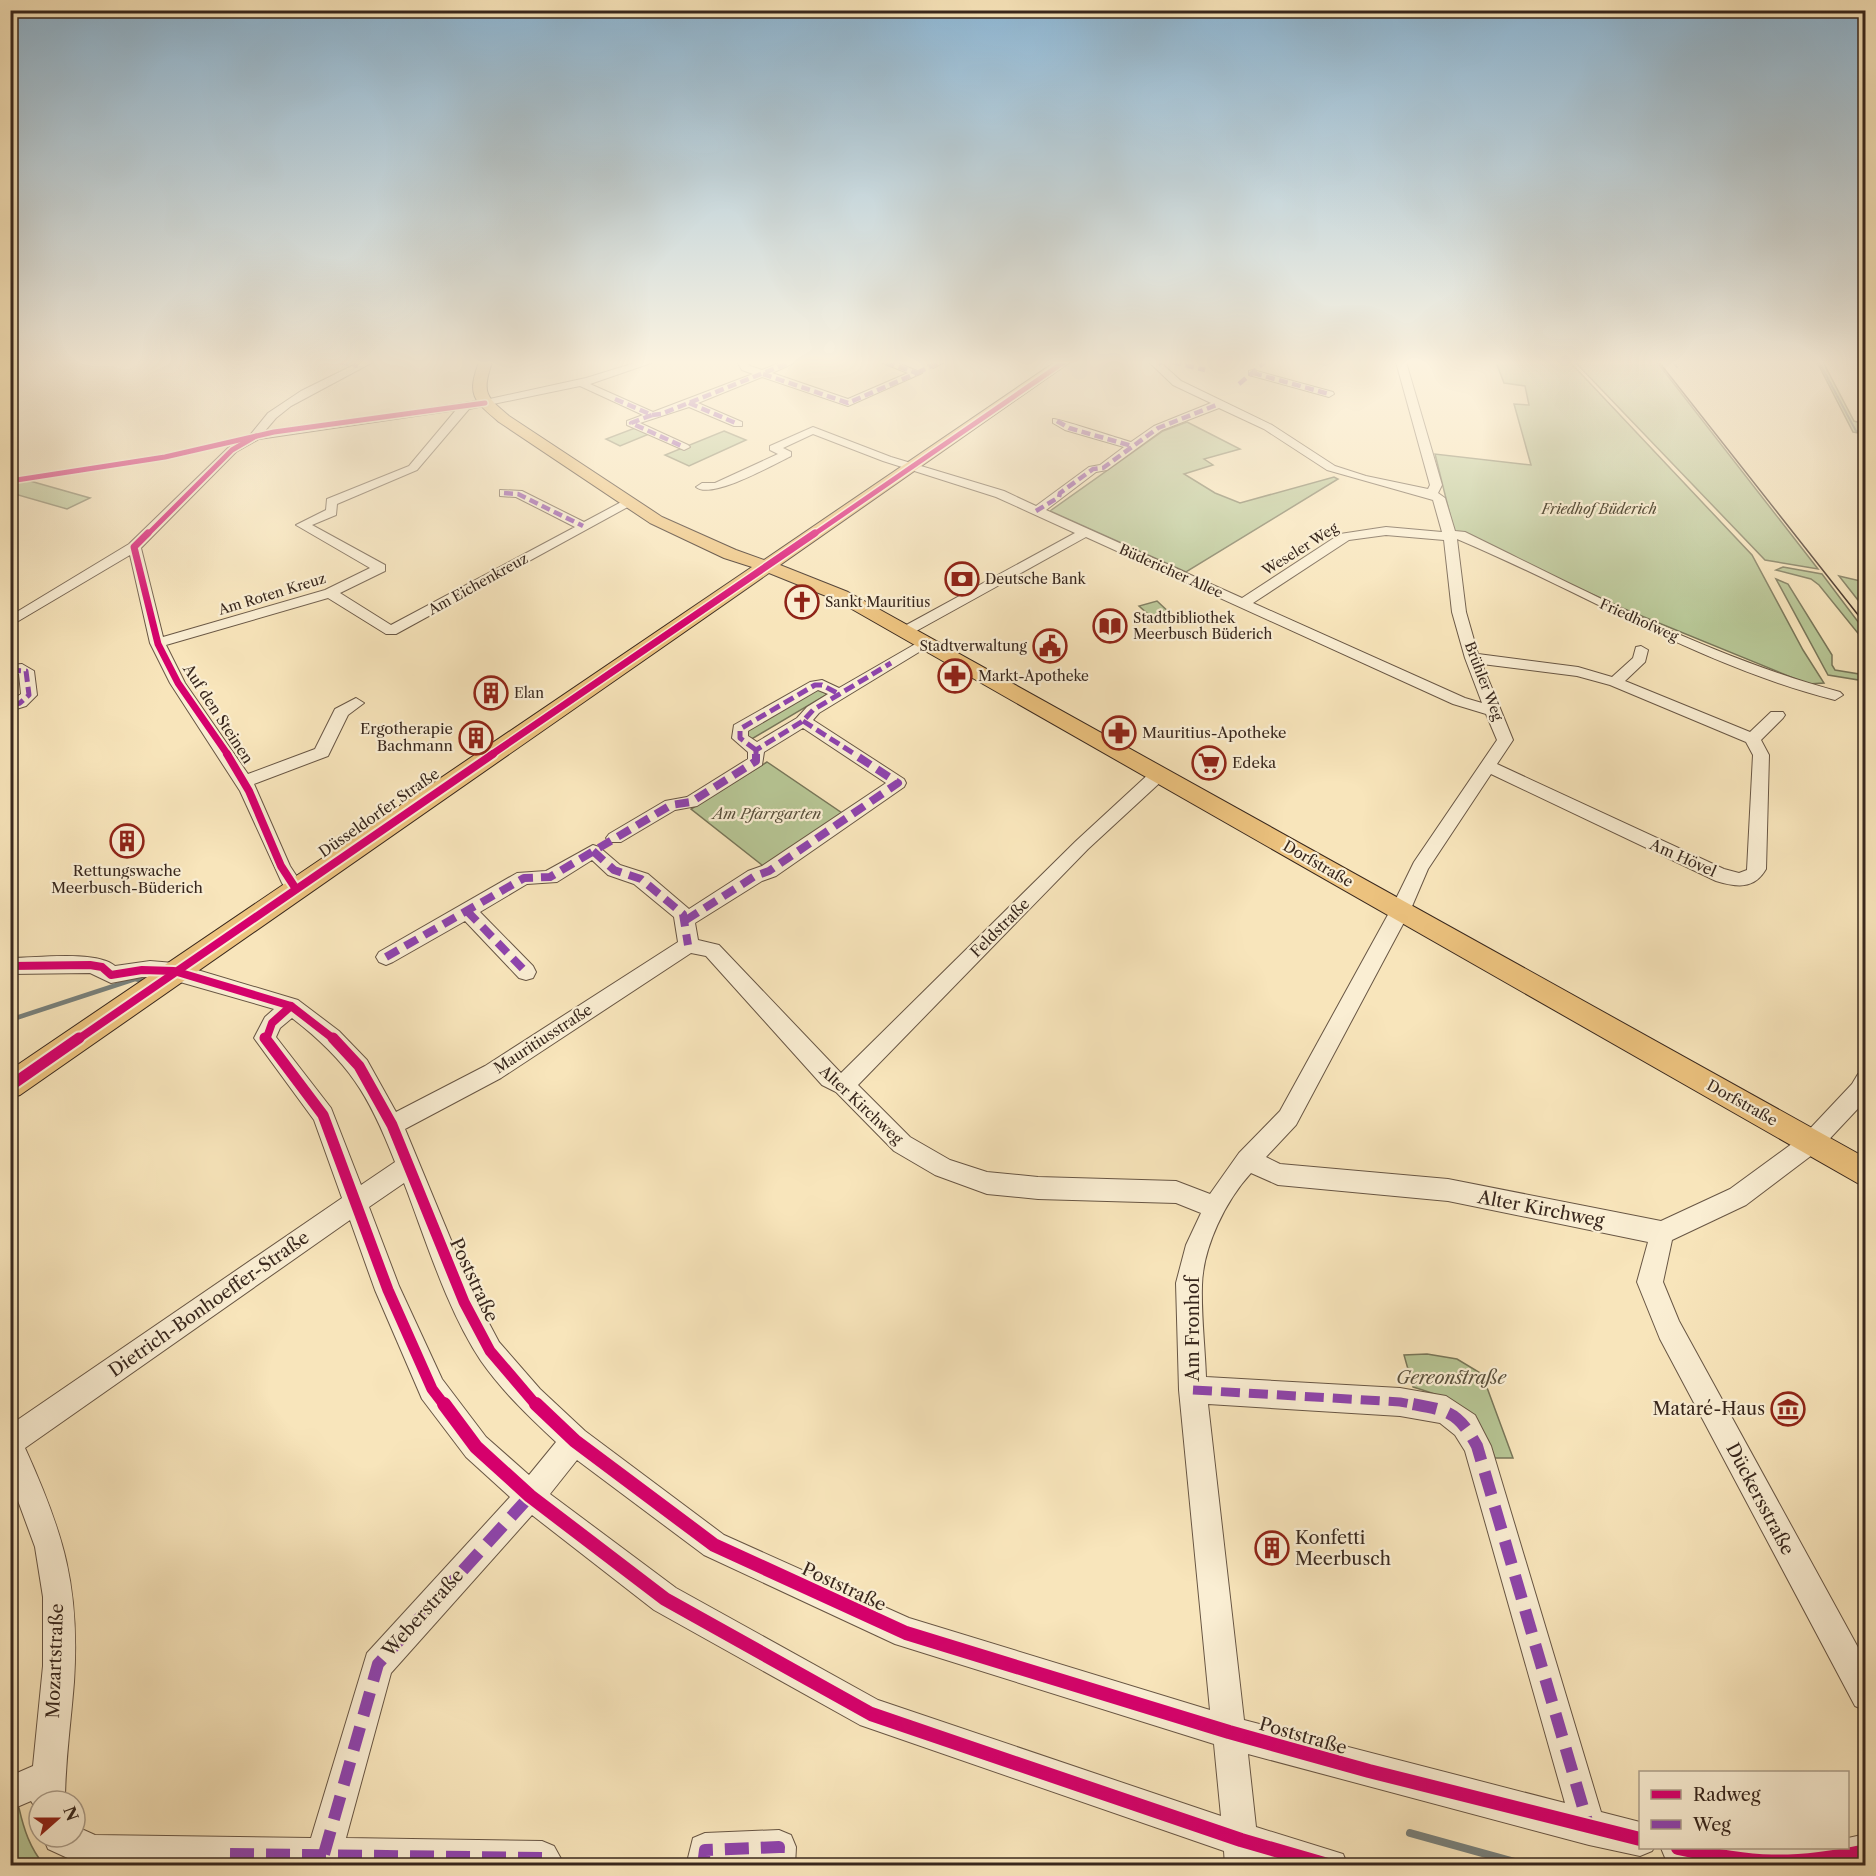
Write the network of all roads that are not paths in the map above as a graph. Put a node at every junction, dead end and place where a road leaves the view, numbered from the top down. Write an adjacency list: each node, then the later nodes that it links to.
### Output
1 (233, 450): 19 (street)
2 (428, 450): 21 (street, Am Roten Kreuz)
3 (552, 450): 14 (main road, Dorfstraße)
4 (777, 450): 11 (street, Büdericher Allee)
5 (866, 450): 10 (street, Büdericher Allee)
6 (935, 450): 10 (main road, Düsseldorfer Straße)
7 (1127, 450): 15 (street)
8 (1306, 450): 13 (street)
9 (1427, 450): 13 (street, Brühler Weg)
10 (911, 466): 15 (street, Büdericher Allee); 20 (main road, Düsseldorfer Straße)
11 (702, 487)
12 (504, 493): 16 (street)
13 (1431, 494): 18 (street, Brühler Weg)
14 (629, 503): 16 (street, Am Eichenkreuz); 20 (main road, Dorfstraße)
15 (1036, 511): 17 (street, Büdericher Allee)
16 (583, 526): 21 (street, Am Eichenkreuz)
17 (1084, 533): 22 (street, Büdericher Allee); 24 (street)
18 (1449, 536): 22 (street, Weseler Weg); 27 (street, Brühler Weg); 31 (street, Friedhofweg)
19 (134, 547): 23 (street); 25 (street, Auf den Steinen)
20 (765, 567): 24 (main road, Dorfstraße); 43 (main road, Düsseldorfer Straße)
21 (330, 593): 25 (street, Am Roten Kreuz)
22 (1243, 603): 34 (street, Büdericher Allee)
23 (10, 622)
24 (914, 637): 30 (street); 40 (main road, Dorfstraße)
25 (158, 643): 41 (street, Auf den Steinen)
26 (1641, 650): 29 (street)
27 (1472, 658): 29 (street); 34 (street, Brühler Weg)
28 (10, 670): 33 (street)
29 (1615, 682): 37 (street)
30 (839, 694): 36 (street); 38 (street)
31 (1835, 695)
32 (356, 703): 41 (street, Auf den Steinen)
33 (10, 706)
34 (1495, 711): 39 (street, Brühler Weg)
35 (1777, 715): 37 (street)
36 (803, 721): 38 (street); 46 (street)
37 (1752, 739): 39 (street, Am Hövel)
38 (756, 750): 42 (street)
39 (1487, 766): 44 (street, Brühler Weg)
40 (1159, 774): 44 (main road, Dorfstraße); 54 (street, Feldstraße)
41 (244, 782): 43 (street, Auf den Steinen)
42 (615, 838)
43 (296, 889): 50 (main road, Düsseldorfer Straße)
44 (1400, 910): 57 (main road, Dorfstraße); 58 (street, Am Fronhof)
45 (467, 911): 46 (street); 48 (street); 51 (street)
46 (686, 920): 47 (street)
47 (688, 945): 54 (street, Alter Kirchweg); 56 (street, Mauritiusstraße)
48 (386, 957)
49 (10, 966): 50 (street, Poststraße)
50 (174, 971): 52 (street, Poststraße); 55 (main road, Düsseldorfer Straße)
51 (526, 972)
52 (291, 1006): 56 (street, Poststraße); 61 (street)
53 (1866, 1081): 57 (street)
54 (844, 1085): 62 (street, Alter Kirchweg)
55 (10, 1086)
56 (392, 1125): 59 (street, Poststraße)
57 (1812, 1142): 60 (main road, Dorfstraße); 63 (street)
58 (1247, 1160): 62 (street, Am Fronhof); 63 (street, Alter Kirchweg)
59 (407, 1167): 61 (street, Dietrich-Bonhoeffer-Straße); 65 (street, Poststraße)
60 (1866, 1174)
61 (354, 1202): 66 (street, Dietrich-Bonhoeffer-Straße); 67 (street)
62 (1215, 1207): 64 (street, Am Fronhof)
63 (1662, 1233): 68 (street, Dückersstraße)
64 (1193, 1390): 69 (street, Am Fronhof); 73 (street)
65 (575, 1441): 67 (street, Weberstraße); 69 (street, Poststraße)
66 (10, 1443): 70 (street, Mozartstraße)
67 (530, 1496): 78 (street); 79 (street, Weberstraße)
68 (1866, 1695)
69 (1229, 1732): 73 (street, Poststraße); 78 (street, Am Fronhof)
70 (47, 1789)
71 (27, 1791): 72 (street, Mozartstraße)
72 (10, 1793)
73 (1589, 1828): 74 (street, Poststraße)
74 (1639, 1839)
75 (87, 1849): 79 (street)
76 (1683, 1849): 77 (street)
77 (1866, 1851)
78 (1242, 1853): 83 (street)
79 (324, 1854): 80 (street)
80 (548, 1866)
81 (703, 1866): 82 (street)
82 (778, 1866)
83 (1331, 1866)

